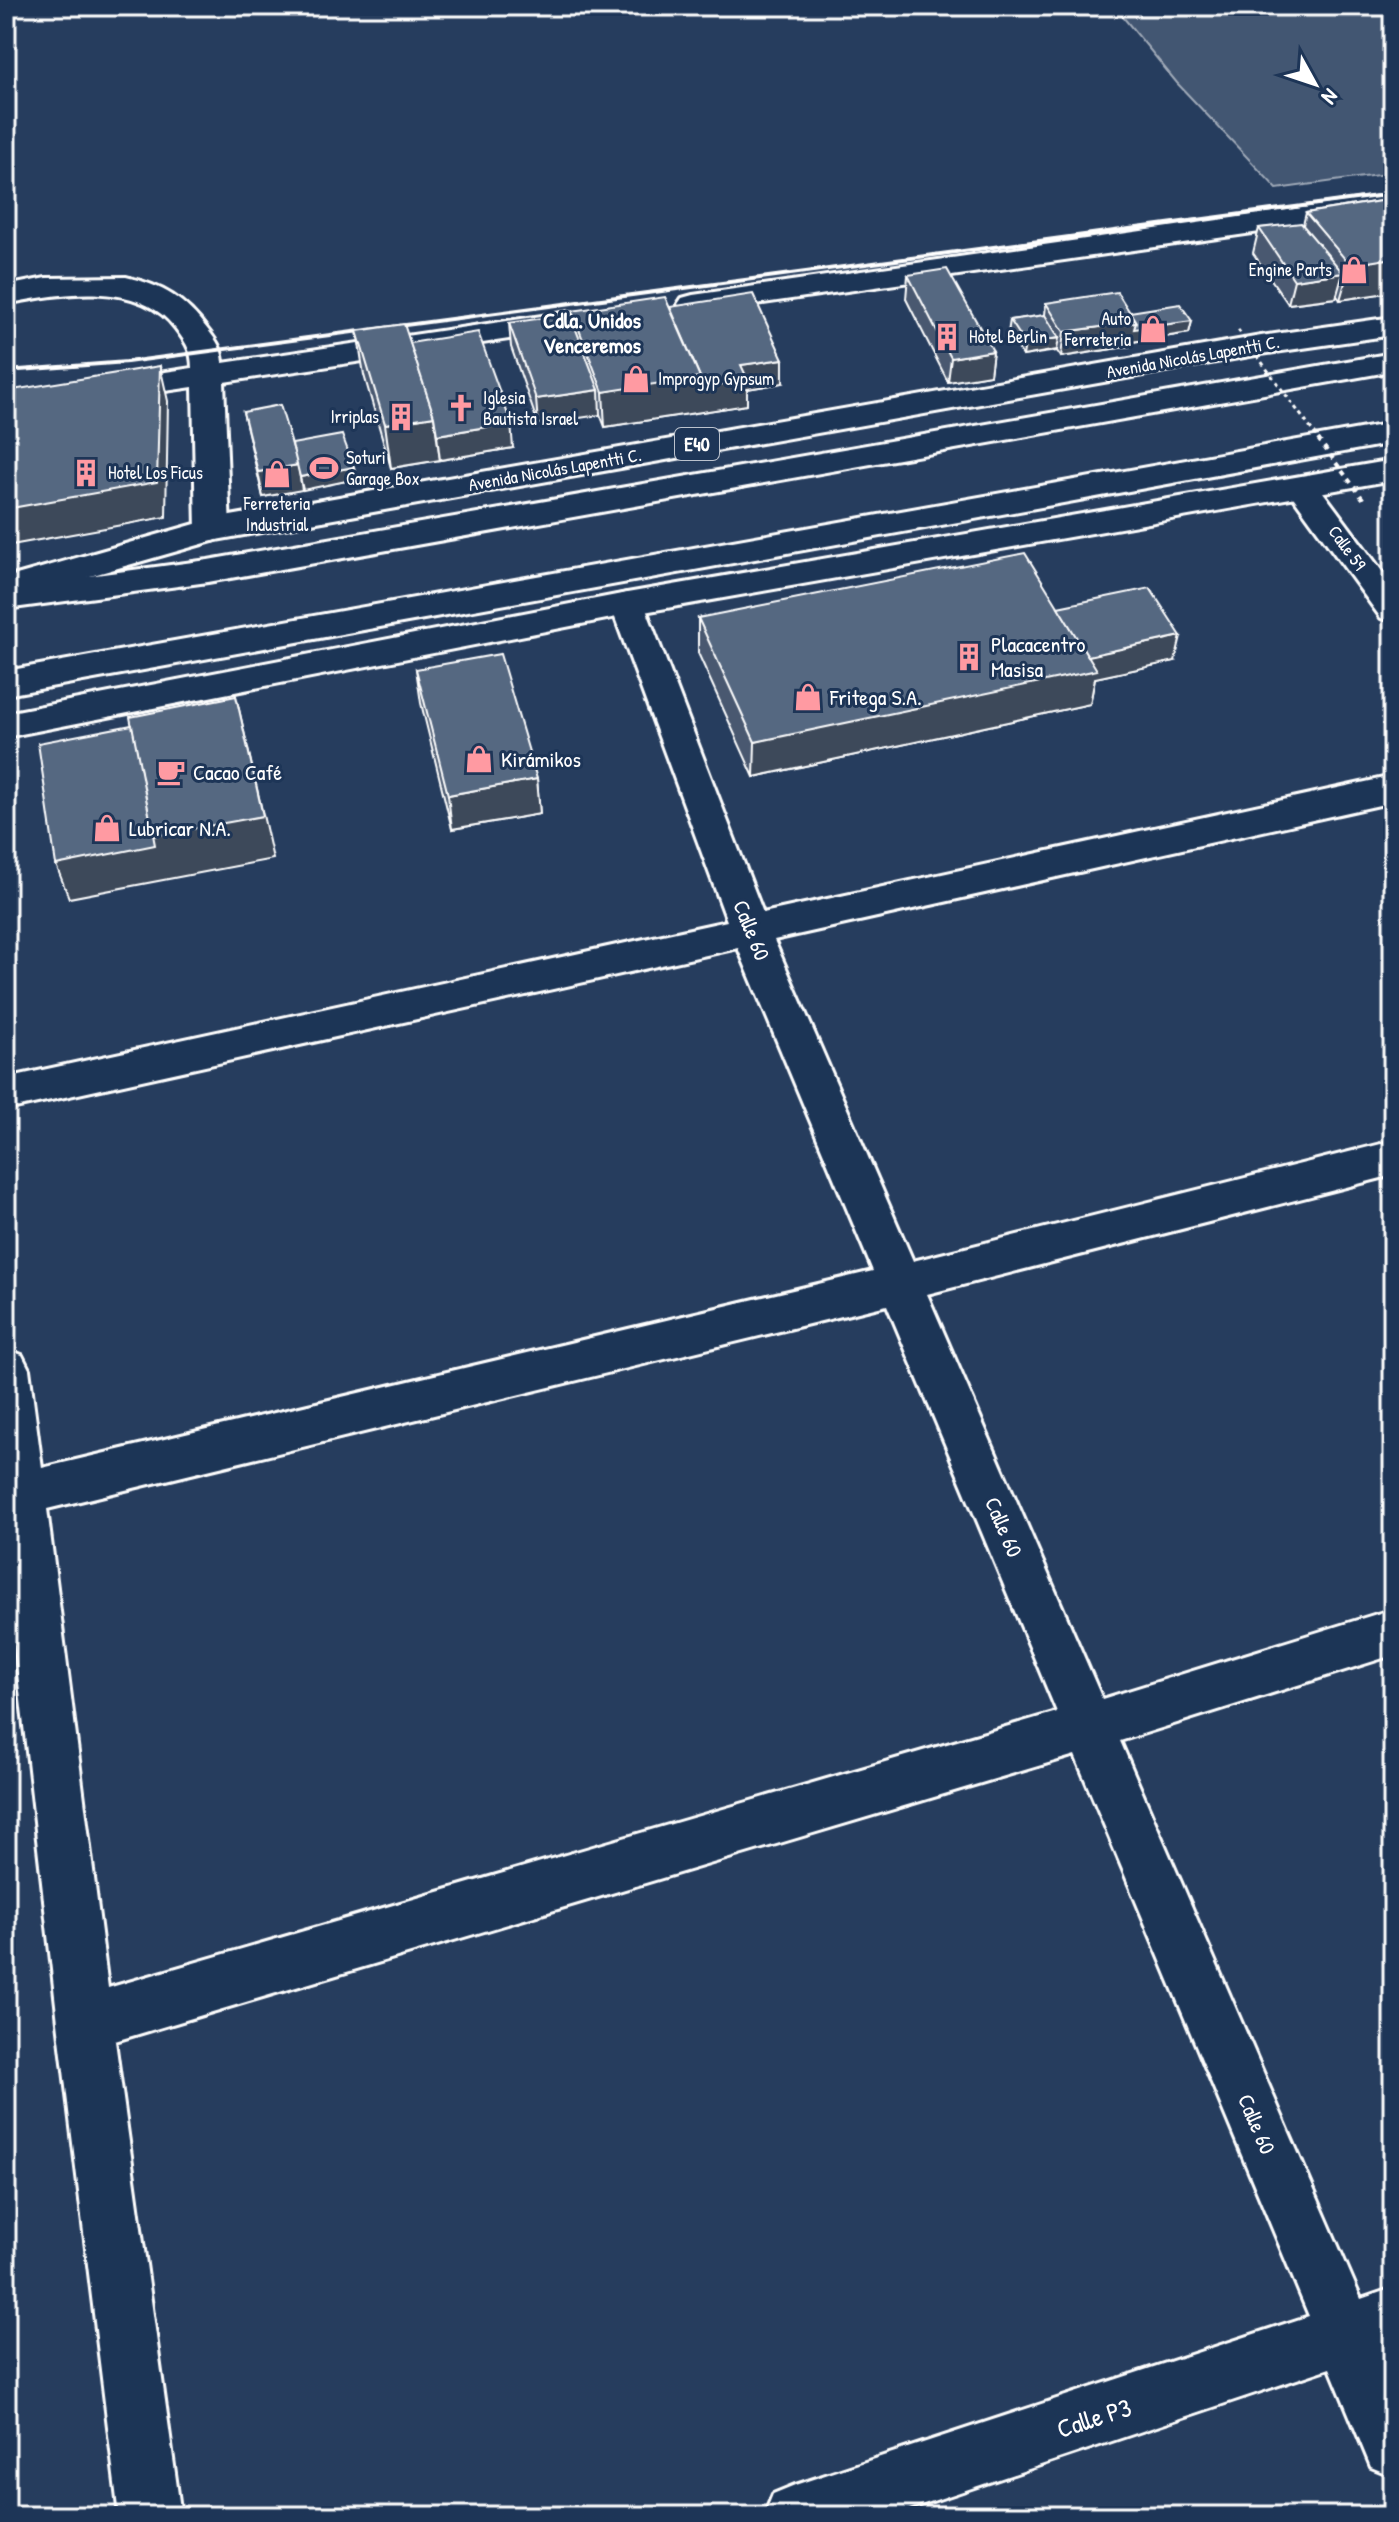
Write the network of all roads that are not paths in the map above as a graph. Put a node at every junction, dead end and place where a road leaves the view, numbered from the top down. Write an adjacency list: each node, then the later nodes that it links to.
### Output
1 (1393, 204): 5 (main road)
2 (6, 270): 3 (main road)
3 (46, 287): 4 (main road); 9 (main road)
4 (6, 295)
5 (667, 307)
6 (604, 316): 9 (main road)
7 (1393, 326): 14 (main road, Avenida Nicolás Lapentti C. / E40)
8 (1393, 362): 16 (main road, Avenida Nicolás Lapentti C. / E40)
9 (209, 373): 10 (main road); 14 (main road)
10 (6, 405)
11 (1393, 433): 19 (main road)
12 (1393, 470): 13 (main road)
13 (1302, 487): 17 (main road); 18 (main road, Calle 59)
14 (213, 530): 15 (main road, Avenida Nicolás Lapentti C. / E40)
15 (6, 589)
16 (6, 598)
17 (627, 604): 20 (main road); 22 (main road, Calle 60)
18 (1393, 610)
19 (6, 683)
20 (6, 725)
21 (1393, 789): 22 (main road)
22 (750, 929): 23 (main road); 25 (main road, Calle 60)
23 (6, 1094)
24 (1393, 1158): 25 (main road)
25 (900, 1283): 27 (main road); 29 (main road, Calle 60)
26 (6, 1369): 27 (main road)
27 (22, 1494): 30 (main road)
28 (1393, 1632): 29 (main road)
29 (1089, 1727): 30 (main road); 31 (main road, Calle 60)
30 (85, 2022): 33 (main road)
31 (1370, 2327): 32 (main road, Calle 60); 34 (main road, Calle P3)
32 (1393, 2445)
33 (150, 2516)
34 (795, 2516)

